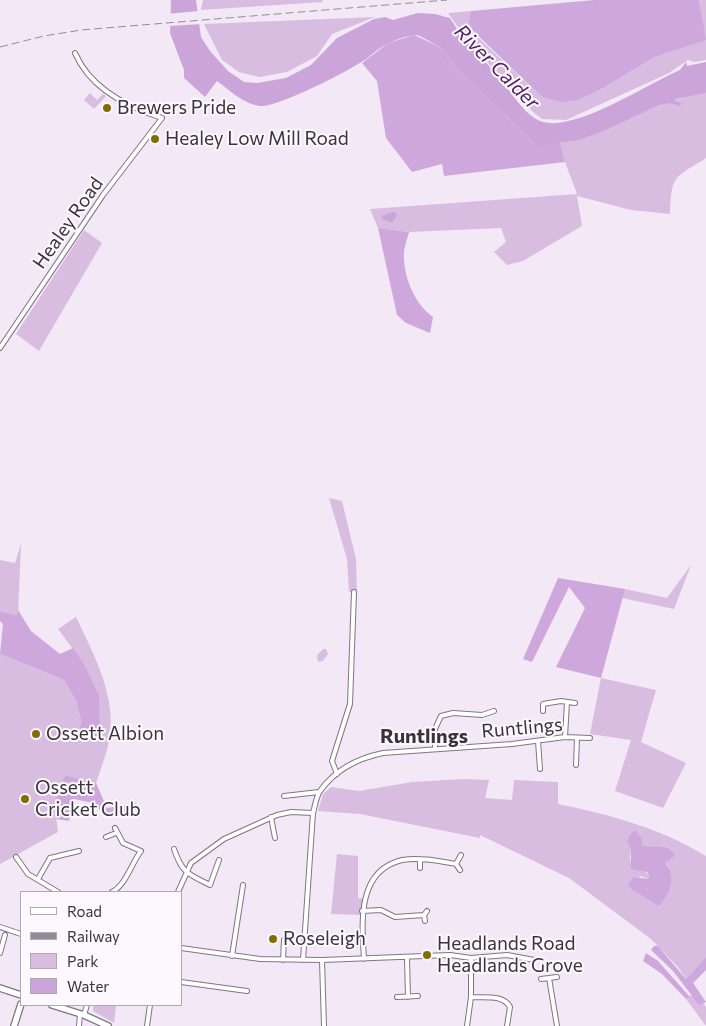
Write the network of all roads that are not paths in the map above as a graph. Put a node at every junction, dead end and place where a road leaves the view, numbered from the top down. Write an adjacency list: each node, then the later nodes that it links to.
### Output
1 (75, 53): 2 (street, Healey Road)
2 (0, 348)
3 (354, 592): 17 (street)
4 (537, 700): 7 (street)
5 (567, 702): 6 (street); 7 (street); 10 (street)
6 (575, 703)
7 (543, 704): 9 (street)
8 (494, 711): 14 (street)
9 (543, 711)
10 (564, 738): 11 (street, Runtlings); 13 (street, Runtlings)
11 (577, 738): 12 (street, Runtlings); 15 (street)
12 (590, 738)
13 (538, 741): 14 (street, Runtlings); 16 (street)
14 (435, 748): 17 (street, Runtlings)
15 (576, 765)
16 (540, 769)
17 (337, 774): 18 (street, Runtlings)
18 (319, 792): 19 (street); 20 (street)
19 (284, 796)
20 (313, 813): 21 (street); 52 (street)
21 (271, 817): 23 (street); 33 (street)
22 (106, 837): 37 (street)
23 (275, 838)
24 (174, 849): 33 (street)
25 (79, 851): 34 (street)
26 (461, 855): 30 (street)
27 (16, 857): 34 (street)
28 (219, 860): 33 (street)
29 (420, 860): 30 (street); 31 (street); 39 (street)
30 (456, 864): 32 (street)
31 (420, 868)
32 (460, 870)
33 (185, 873): 38 (street)
34 (38, 879): 36 (street)
35 (243, 885): 47 (street)
36 (56, 891)
37 (113, 891)
38 (178, 891)
39 (362, 911): 40 (street); 50 (street)
40 (425, 921)
41 (0, 927): 42 (street)
42 (20, 934)
43 (5, 935): 46 (street)
44 (284, 940): 51 (street)
45 (182, 948): 47 (street)
46 (0, 953)
47 (232, 956): 51 (street)
48 (407, 958): 49 (street); 50 (street); 64 (street)
49 (471, 958): 54 (street); 65 (street)
50 (364, 959): 53 (street)
51 (282, 960): 52 (street)
52 (303, 960): 53 (street)
53 (322, 960): 75 (street)
54 (534, 960)
55 (557, 977): 56 (street)
56 (549, 978): 57 (street); 78 (street)
57 (541, 979)
58 (182, 982): 60 (street)
59 (0, 988): 61 (street)
60 (247, 991)
61 (20, 995)
62 (418, 996): 64 (street)
63 (397, 997): 64 (street)
64 (408, 997)
65 (471, 997): 76 (street); 77 (street)
66 (20, 1006): 71 (street)
67 (55, 1006): 70 (street)
68 (86, 1006): 70 (street)
69 (150, 1006): 74 (street)
70 (82, 1014): 72 (street); 73 (street)
71 (14, 1026)
72 (79, 1026)
73 (108, 1026)
74 (147, 1026)
75 (324, 1026)
76 (467, 1026)
77 (507, 1026)
78 (557, 1026)

